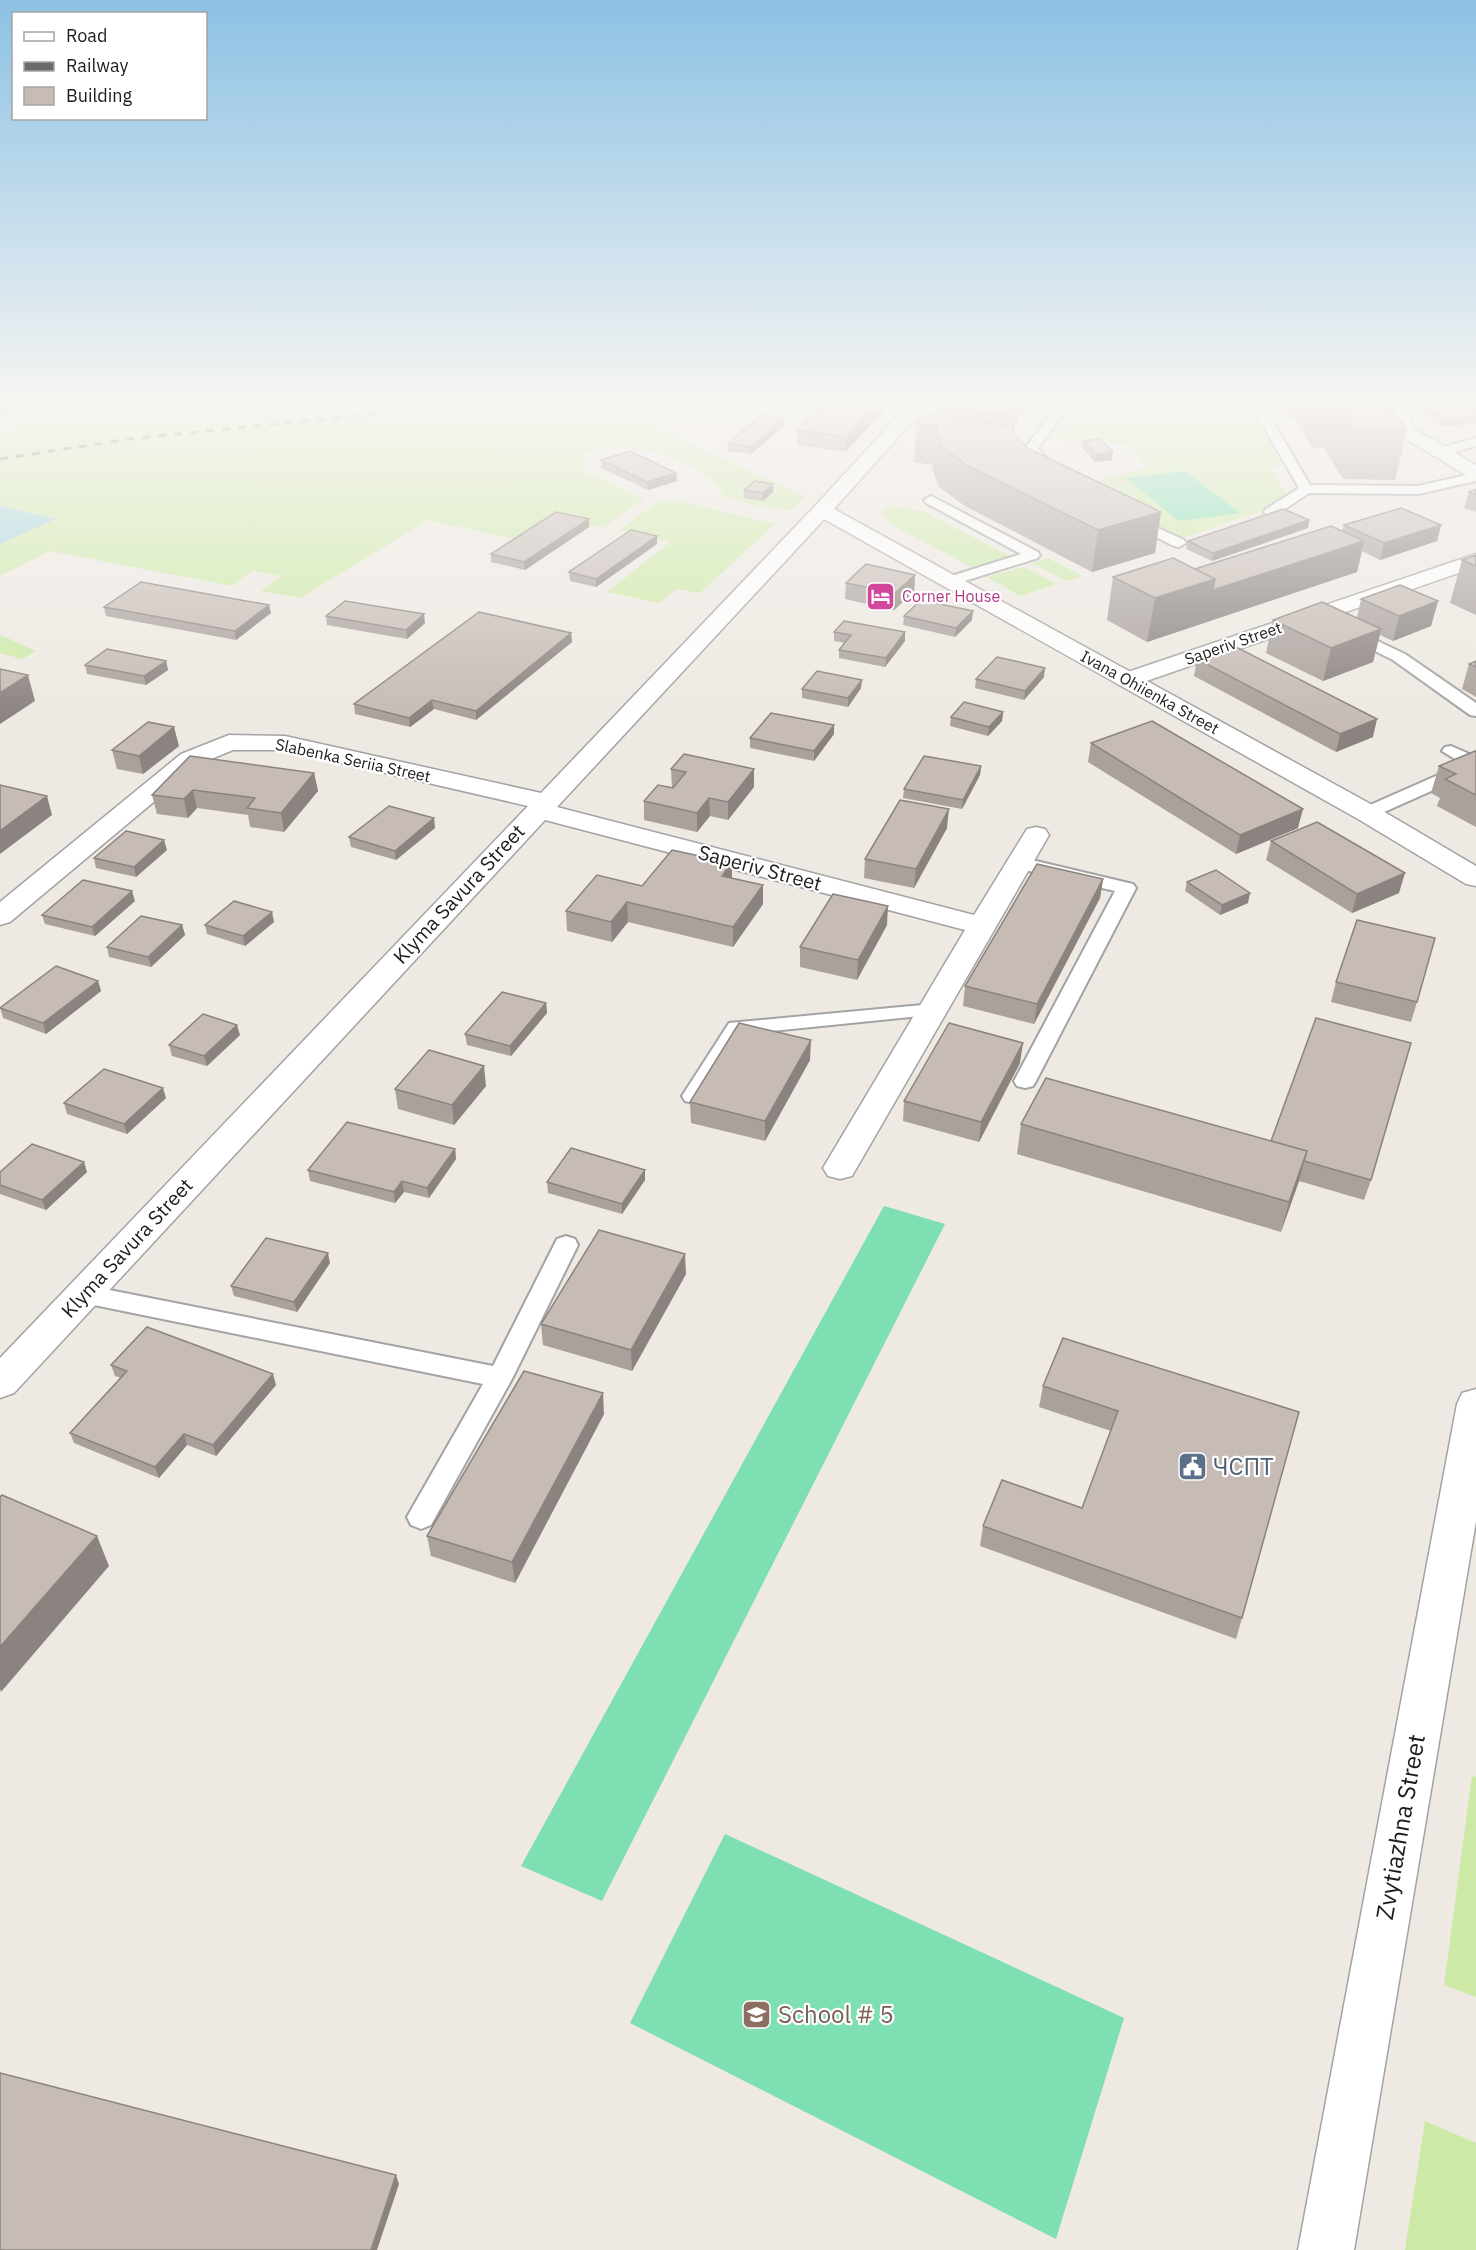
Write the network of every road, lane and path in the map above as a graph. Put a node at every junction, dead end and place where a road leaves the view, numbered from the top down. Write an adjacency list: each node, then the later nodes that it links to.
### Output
1 (822, 510): 8 (street, Ivana Ohiienka Street); 16 (street, Klyma Savura Street)
2 (950, 510): 8 (lane)
3 (1274, 510): 5 (lane)
4 (1115, 512): 6 (lane)
5 (1271, 512)
6 (1179, 543)
7 (1476, 560): 9 (street, Saperiv Street)
8 (950, 581): 12 (street, Ivana Ohiienka Street)
9 (1314, 616): 10 (street, Saperiv Street); 13 (lane)
10 (1224, 647): 11 (lane); 12 (street, Saperiv Street)
11 (1244, 658)
12 (1127, 680): 17 (street, Ivana Ohiienka Street)
13 (1476, 711)
14 (1476, 745): 15 (lane)
15 (1476, 765): 17 (lane)
16 (543, 806): 21 (street, Slabenka Seriia Street); 22 (street, Saperiv Street); 28 (street, Klyma Savura Street)
17 (1367, 813): 20 (street, Ivana Ohiienka Street)
18 (1036, 835): 19 (street)
19 (1019, 863): 22 (street); 24 (lane)
20 (1476, 878)
21 (0, 916)
22 (982, 926): 23 (street)
23 (933, 1010): 25 (lane); 26 (street)
24 (1025, 1081)
25 (693, 1096)
26 (840, 1168)
27 (566, 1245): 29 (lane)
28 (84, 1294): 29 (lane); 30 (street, Klyma Savura Street)
29 (500, 1377): 32 (lane)
30 (0, 1383)
31 (1476, 1404): 33 (street, Zvytiazhna Street)
32 (421, 1517)
33 (1326, 2250)

